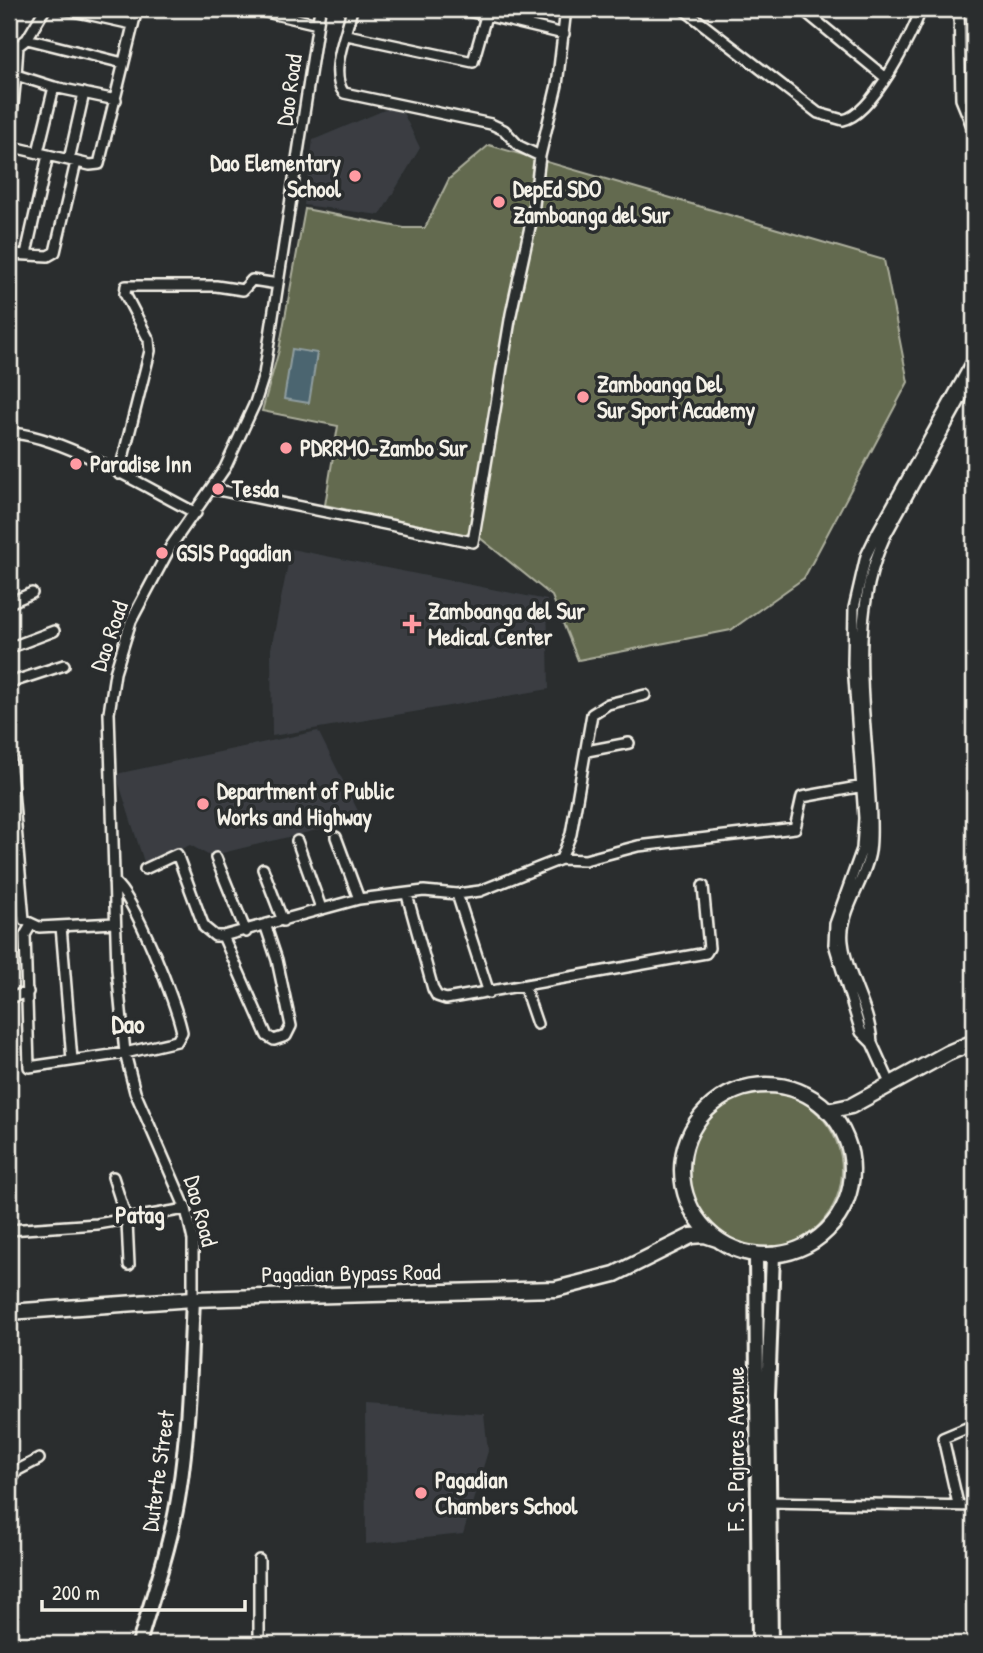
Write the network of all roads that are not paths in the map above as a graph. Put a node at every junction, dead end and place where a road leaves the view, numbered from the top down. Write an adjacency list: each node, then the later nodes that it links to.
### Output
1 (45, 9): 18 (street)
2 (64, 9): 14 (street)
3 (137, 9): 14 (street)
4 (253, 9): 15 (street)
5 (320, 9): 15 (street, Dao Road)
6 (352, 9): 17 (street)
7 (460, 9): 13 (street)
8 (566, 9): 16 (street)
9 (683, 9): 21 (street)
10 (802, 9): 21 (street)
11 (921, 9): 21 (street)
12 (959, 9): 25 (street)
13 (486, 16): 16 (street); 17 (street)
14 (132, 24): 19 (street)
15 (318, 24): 33 (street, Dao Road)
16 (564, 34): 29 (street)
17 (347, 35): 29 (street)
18 (27, 39): 19 (street); 20 (street)
19 (123, 63): 24 (street)
20 (16, 75): 22 (street); 26 (street)
21 (886, 78)
22 (54, 87): 23 (street); 27 (street)
23 (84, 93): 24 (street); 30 (street)
24 (116, 100): 30 (street)
25 (974, 131)
26 (9, 144): 27 (street)
27 (38, 152): 28 (street)
28 (48, 155): 30 (street); 32 (street)
29 (540, 156): 38 (street)
30 (72, 161): 32 (street)
31 (9, 254): 32 (street)
32 (26, 254)
33 (278, 284): 37 (street); 38 (street, Dao Road)
34 (974, 358): 50 (street)
35 (974, 375): 50 (street)
36 (9, 433): 37 (street)
37 (119, 474): 39 (street)
38 (213, 489): 39 (street, Dao Road)
39 (196, 513): 58 (street, Dao Road)
40 (32, 593): 41 (street)
41 (9, 603)
42 (54, 631): 43 (street)
43 (9, 648)
44 (64, 665): 45 (street)
45 (9, 683)
46 (645, 695): 49 (street)
47 (629, 743): 49 (street)
48 (9, 745): 51 (street)
49 (587, 751): 55 (street)
50 (865, 785): 55 (street); 79 (street)
51 (13, 836): 66 (street)
52 (336, 837): 62 (street)
53 (297, 841): 63 (street)
54 (216, 858): 69 (street)
55 (561, 859): 60 (street)
56 (145, 869): 70 (street)
57 (263, 869): 64 (street)
58 (114, 882): 65 (street, Dao Road); 77 (street)
59 (703, 886): 71 (street)
60 (457, 894): 61 (street); 73 (street)
61 (407, 895): 62 (street); 73 (street)
62 (359, 899): 63 (street)
63 (321, 908): 64 (street)
64 (283, 922): 68 (street)
65 (115, 923): 67 (street); 77 (street, Dao Road)
66 (31, 925): 67 (street); 72 (street)
67 (61, 926): 78 (street)
68 (266, 927): 69 (street); 70 (street)
69 (246, 932): 70 (street)
70 (223, 936)
71 (524, 986): 73 (street); 75 (street)
72 (28, 992): 74 (street); 78 (street)
73 (489, 993)
74 (9, 998)
75 (537, 1024)
76 (974, 1042): 79 (highway)
77 (125, 1053): 78 (street); 85 (street, Dao Road)
78 (72, 1060)
79 (890, 1083): 80 (highway)
80 (851, 1106): 81 (highway); 82 (highway)
81 (827, 1111): 82 (highway); 86 (highway)
82 (841, 1130): 93 (highway)
83 (113, 1177): 88 (street)
84 (11, 1202): 87 (street)
85 (186, 1209): 88 (street); 95 (street, Dao Road)
86 (694, 1214): 90 (highway); 91 (highway)
87 (9, 1218)
88 (127, 1221): 89 (street); 94 (street)
89 (9, 1230)
90 (717, 1239): 91 (highway, Pagadian Bypass Road); 92 (highway)
91 (684, 1240): 95 (highway, Pagadian Bypass Road)
92 (756, 1254): 93 (highway); 100 (main road, F. S. Pajares Avenue)
93 (773, 1254): 100 (main road, F. S. Pajares Avenue)
94 (130, 1265)
95 (193, 1299): 96 (highway, Pagadian Bypass Road); 105 (main road, Duterte Street)
96 (9, 1312)
97 (974, 1425): 101 (street)
98 (39, 1459): 99 (street)
99 (9, 1483)
100 (763, 1502): 101 (street); 104 (main road, F. S. Pajares Avenue)
101 (958, 1504): 102 (street)
102 (974, 1506)
103 (259, 1560): 106 (street)
104 (764, 1577): 107 (main road, F. S. Pajares Avenue); 108 (main road, F. S. Pajares Avenue)
105 (139, 1644)
106 (259, 1644)
107 (759, 1644)
108 (771, 1644)

